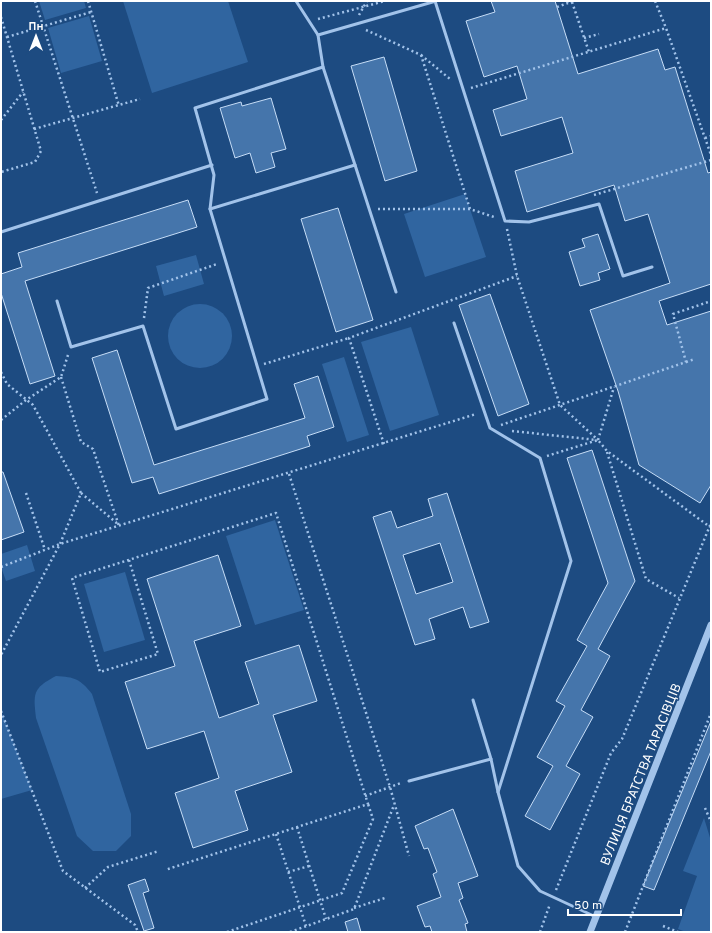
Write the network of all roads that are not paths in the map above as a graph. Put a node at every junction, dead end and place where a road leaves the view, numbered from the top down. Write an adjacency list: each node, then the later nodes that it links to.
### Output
1 (296, 1): 3 (lane)
2 (436, 1): 3 (lane); 9 (lane)
3 (318, 35): 4 (lane)
4 (323, 67): 5 (lane); 6 (lane)
5 (355, 165): 7 (lane); 10 (lane)
6 (212, 166): 7 (lane); 8 (lane)
7 (210, 209): 11 (lane)
8 (1, 232)
9 (652, 266)
10 (396, 292)
11 (56, 301)
12 (454, 323): 17 (lane)
13 (711, 625): 18 (street, ВУЛИЦЯ БРАТСТВА ТАРАСІВЦІВ)
14 (473, 700): 15 (lane)
15 (491, 759): 16 (lane); 17 (lane)
16 (409, 781)
17 (498, 792): 18 (lane)
18 (596, 917): 19 (street, ВУЛИЦЯ БРАТСТВА ТАРАСІВЦІВ)
19 (590, 932)

